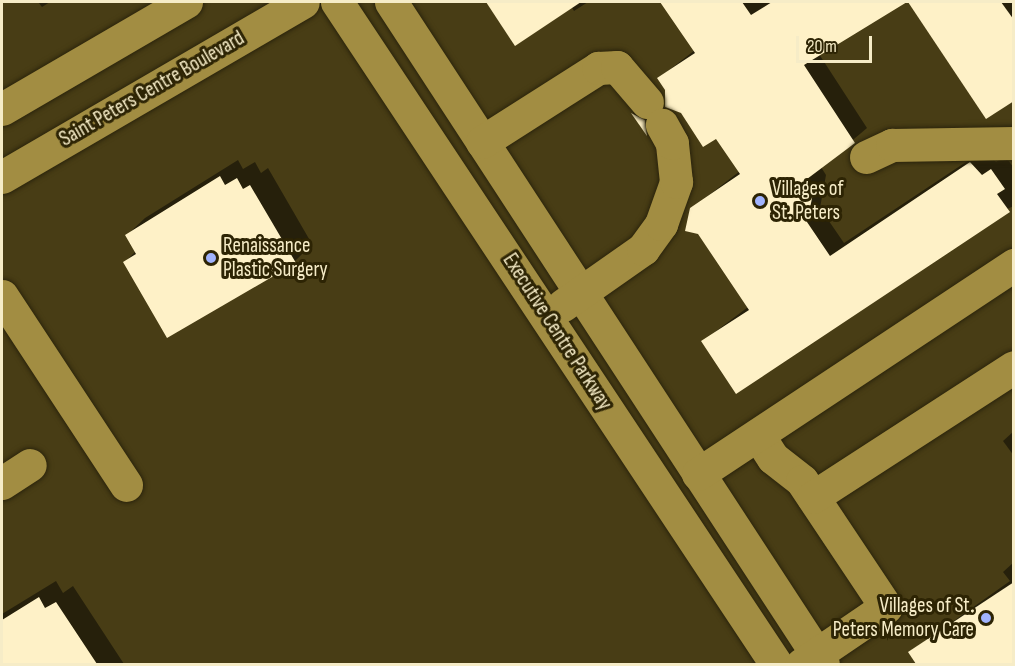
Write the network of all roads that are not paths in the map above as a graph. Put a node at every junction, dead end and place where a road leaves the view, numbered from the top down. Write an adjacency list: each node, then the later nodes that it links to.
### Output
1 (186, 2): 5 (street)
2 (303, 2): 9 (street, Saint Peters Centre Boulevard)
3 (337, 2): 13 (street, Executive Centre Parkway)
4 (391, 2): 6 (street, Executive Centre Parkway)
5 (5, 100)
6 (482, 142): 11 (street, Executive Centre Parkway); 11 (street)
7 (1014, 143): 8 (street)
8 (866, 157)
9 (2, 177)
10 (1014, 265): 15 (street)
11 (580, 293): 13 (street); 17 (street, Executive Centre Parkway)
12 (2, 296): 19 (street)
13 (546, 316): 22 (street, Executive Centre Parkway)
14 (1014, 367): 20 (street)
15 (758, 435): 17 (street); 20 (street)
16 (30, 465): 18 (street)
17 (698, 474): 21 (street, Executive Centre Parkway)
18 (2, 483)
19 (126, 485)
20 (813, 497): 21 (street)
21 (814, 661)
22 (776, 664)

